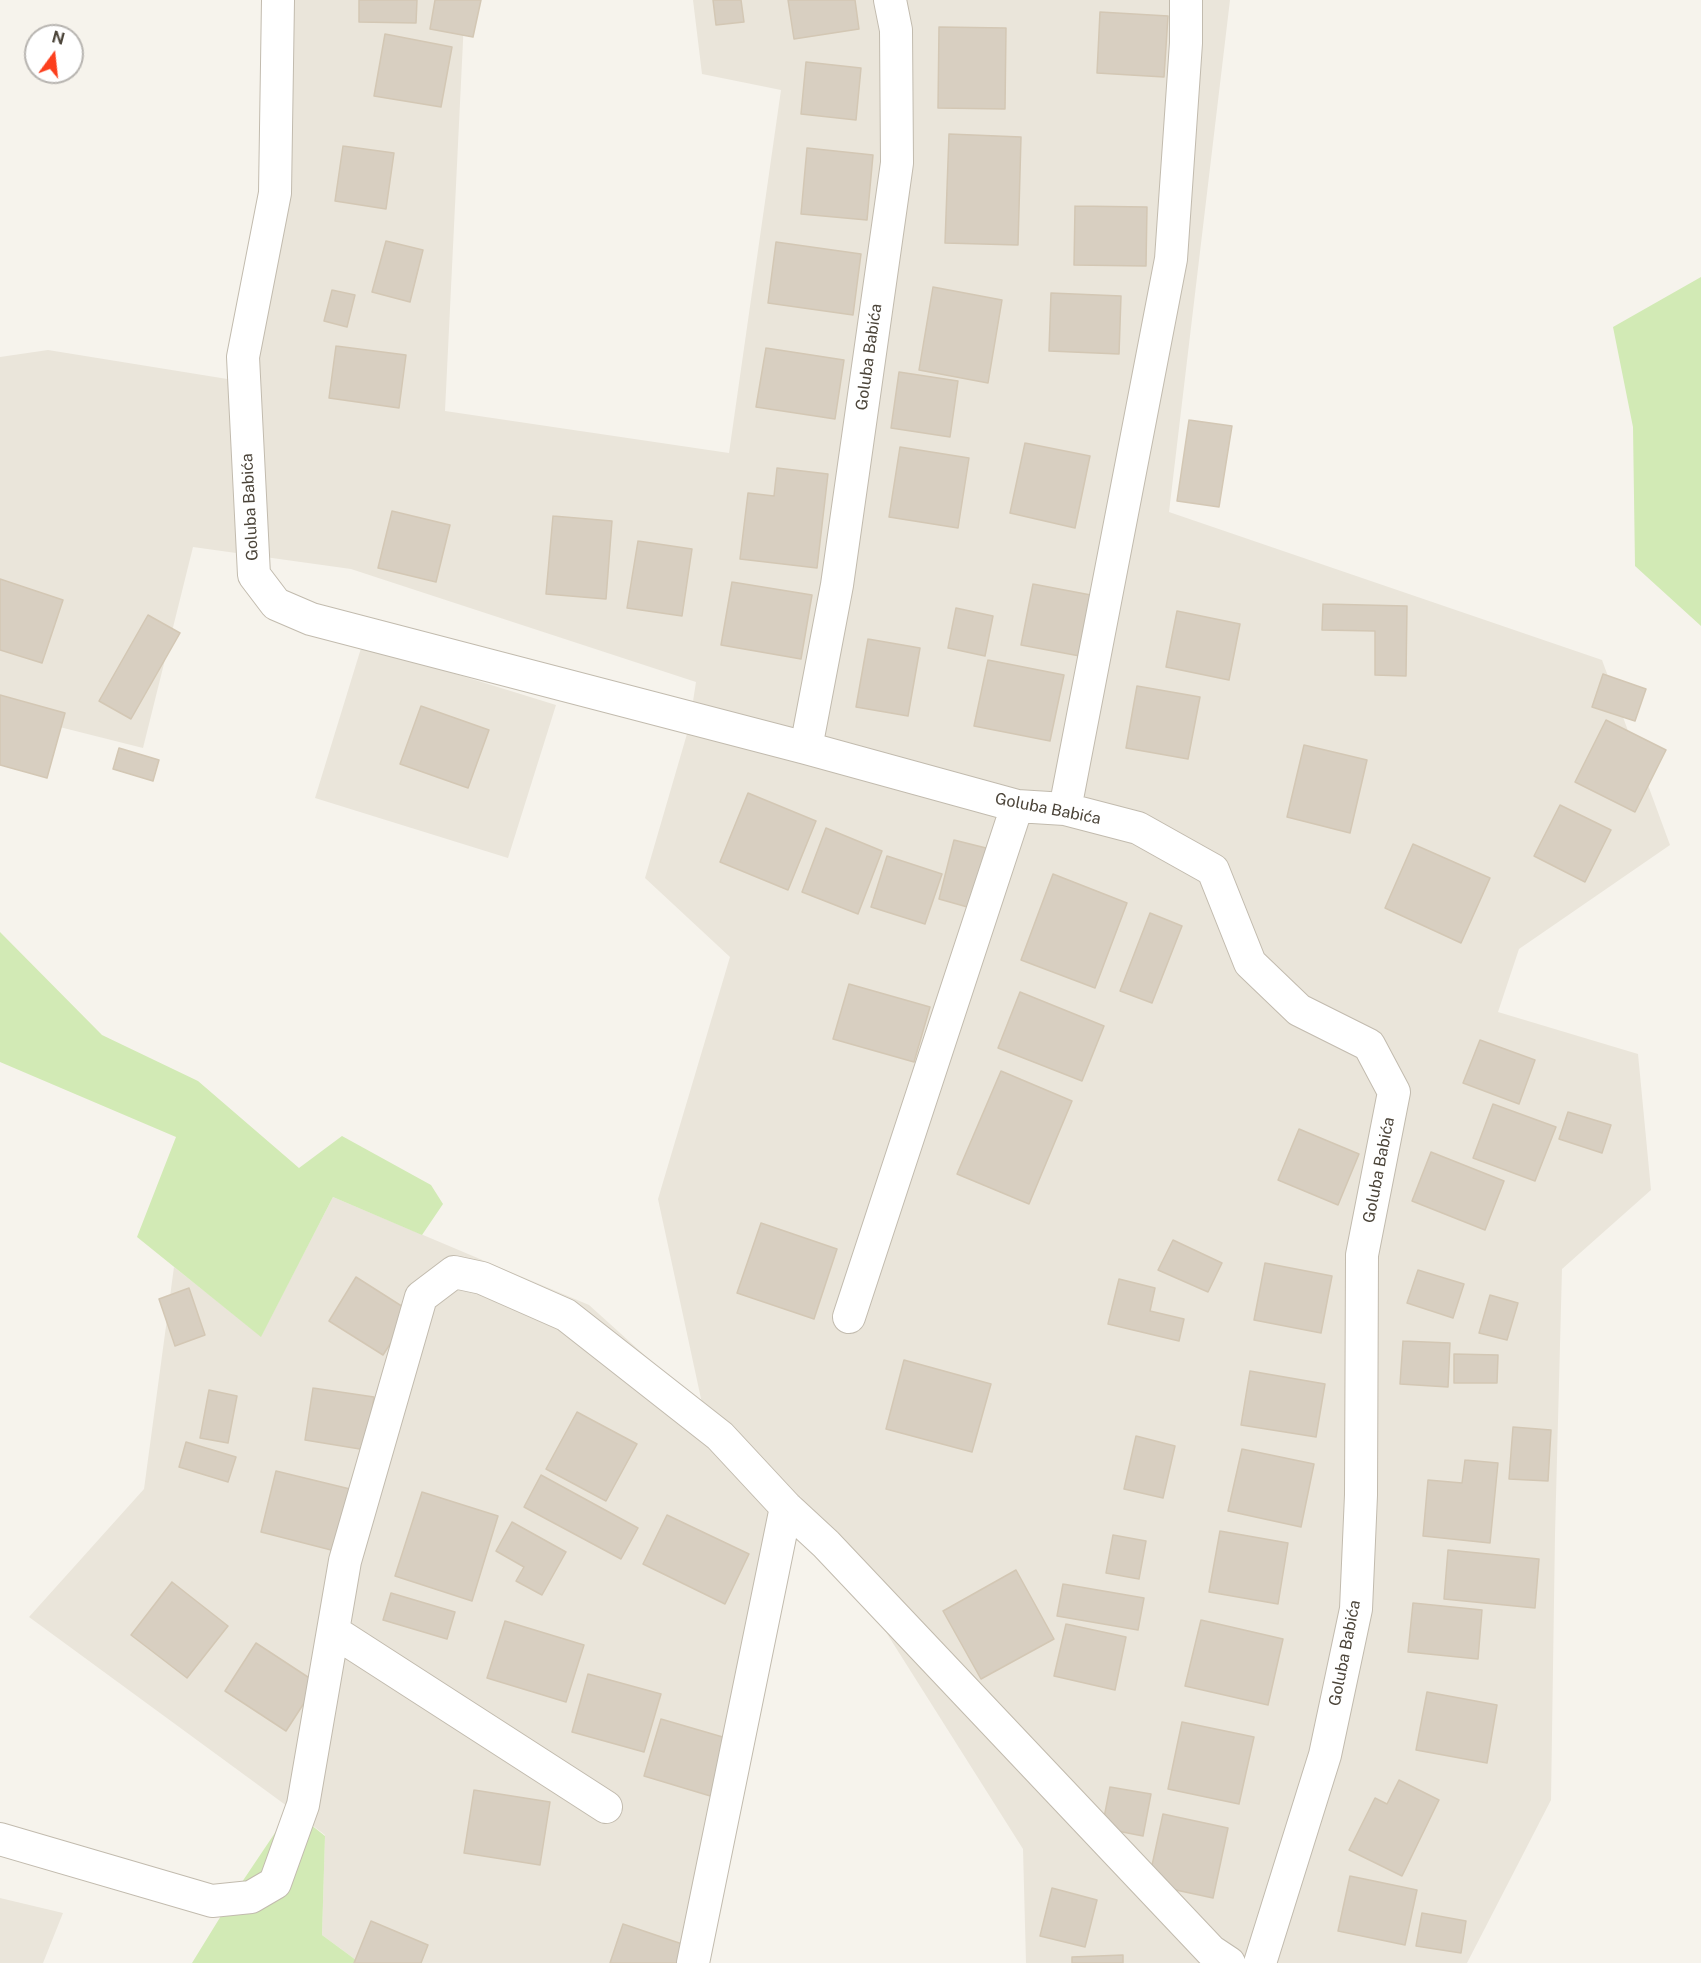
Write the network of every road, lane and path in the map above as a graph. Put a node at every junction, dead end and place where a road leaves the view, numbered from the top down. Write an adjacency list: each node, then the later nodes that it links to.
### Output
1 (278, 0): 4 (street, Goluba Babića)
2 (890, 0): 4 (street, Goluba Babića)
3 (1186, 0): 6 (street)
4 (806, 748): 5 (street, Goluba Babića)
5 (1017, 806): 6 (street, Goluba Babića); 7 (street)
6 (1065, 809): 14 (street, Goluba Babića)
7 (849, 1317)
8 (786, 1507): 9 (street); 12 (street); 13 (street)
9 (333, 1631): 10 (street); 11 (street)
10 (606, 1807)
11 (0, 1839)
12 (693, 1963)
13 (1229, 1963)
14 (1260, 1963)

